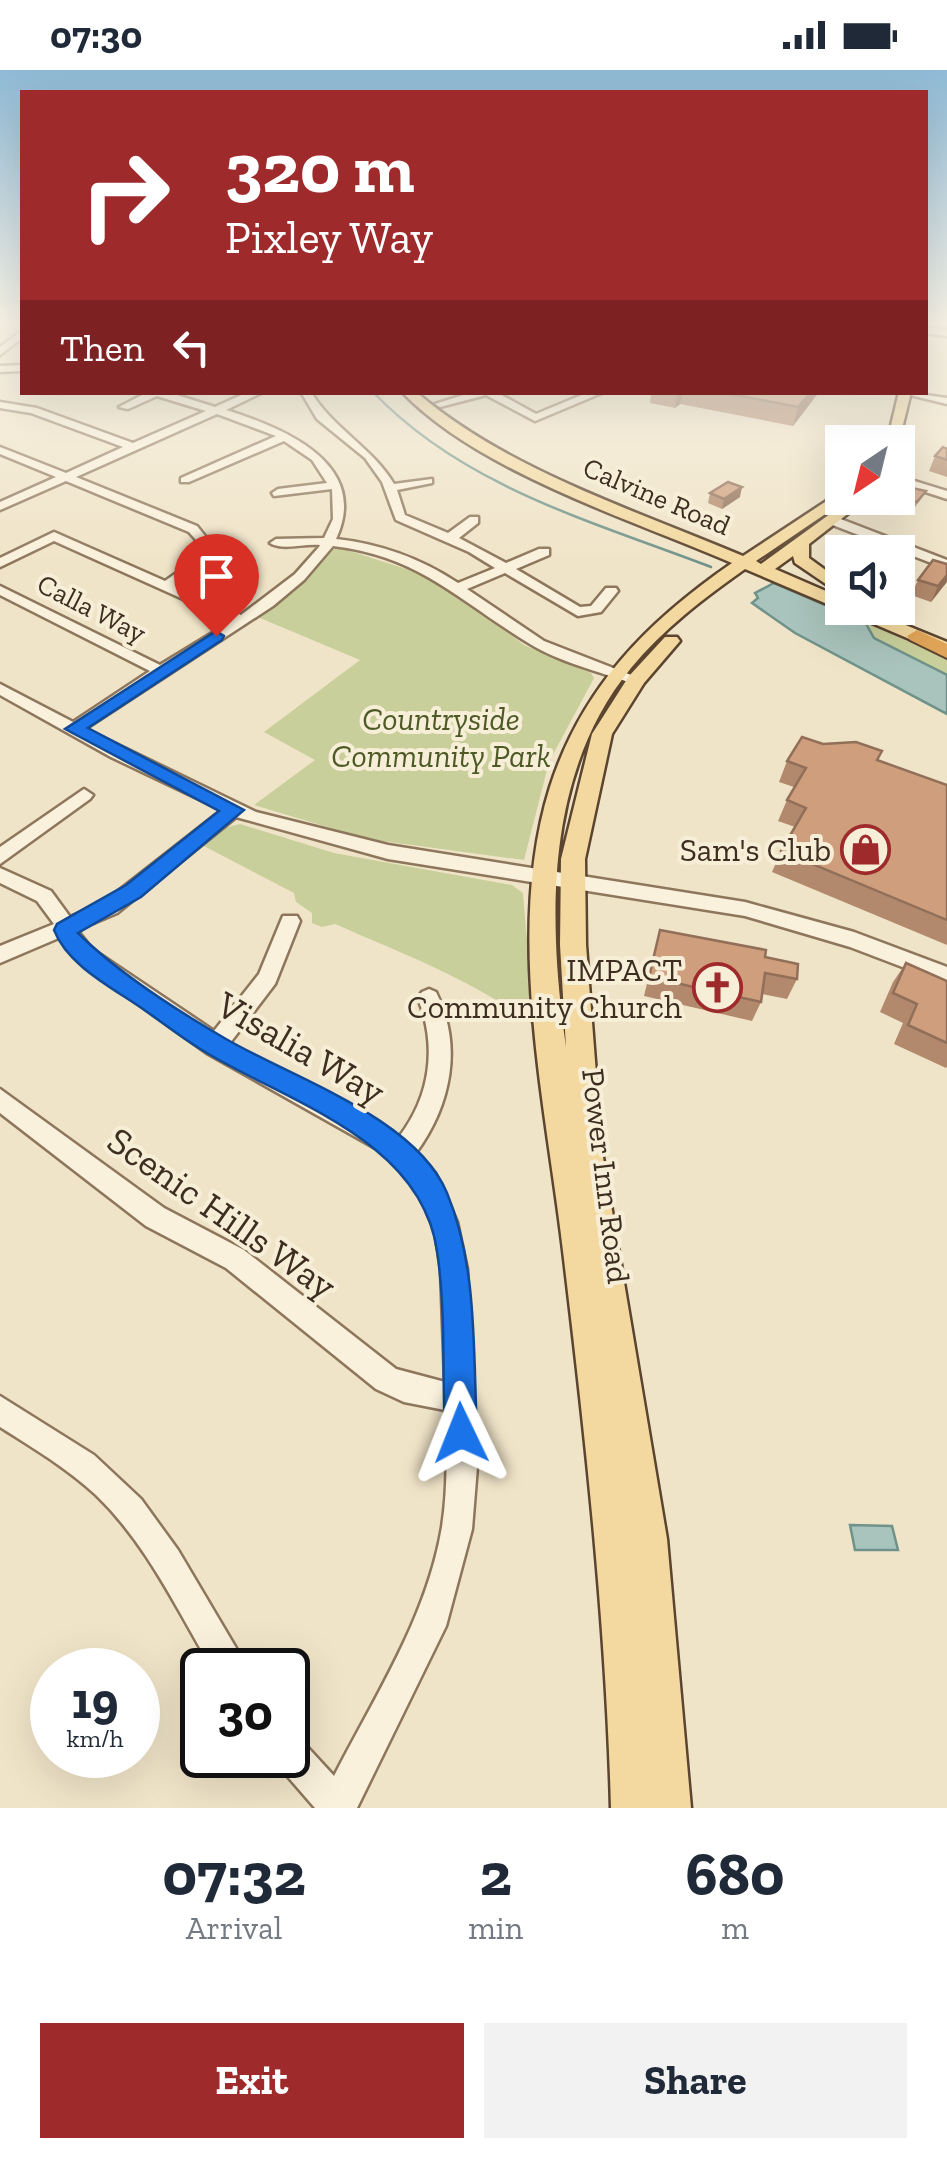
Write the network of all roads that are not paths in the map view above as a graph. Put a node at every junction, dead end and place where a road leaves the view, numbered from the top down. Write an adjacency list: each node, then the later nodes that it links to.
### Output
1 (137, 401): 12 (street)
2 (181, 401): 13 (street)
3 (238, 401): 13 (street)
4 (306, 401): 24 (street)
5 (419, 401): 37 (main road, Calvine Road)
6 (437, 401): 10 (main road, Calvine Road)
7 (452, 401): 10 (street)
8 (504, 401): 14 (street)
9 (578, 401): 14 (street)
10 (440, 404): 37 (main road, Calvine Road)
11 (0, 406): 17 (street)
12 (124, 407)
13 (215, 412): 16 (street); 17 (street)
14 (535, 418): 15 (street)
15 (520, 425)
16 (283, 436): 20 (street); 22 (street)
17 (136, 448): 19 (street)
18 (0, 450): 19 (street)
19 (66, 477): 27 (street); 43 (street)
20 (185, 480)
21 (428, 481): 24 (street)
22 (336, 485): 25 (street); 34 (street)
23 (915, 485): 26 (street)
24 (390, 488): 32 (street)
25 (278, 493)
26 (947, 495)
27 (0, 506)
28 (825, 510): 37 (main road, Power Inn Road)
29 (841, 515): 31 (main road, Power Inn Road)
30 (474, 520): 32 (street)
31 (834, 521): 35 (main road, Power Inn Road); 39 (street)
32 (450, 538): 40 (street)
33 (276, 542): 34 (street)
34 (330, 542): 44 (street); 48 (street)
35 (802, 545): 37 (main road, Power Inn Road); 41 (main road)
36 (544, 552): 40 (street)
37 (760, 562): 42 (main road, Calvine Road); 47 (main road, Calvine Road); 55 (main road, Power Inn Road)
38 (0, 563): 43 (street, Calla Way)
39 (947, 565)
40 (504, 567): 44 (street); 46 (street)
41 (825, 578)
42 (825, 584)
43 (166, 586): 48 (street, Calla Way)
44 (460, 587): 55 (street)
45 (0, 590): 54 (street, Calla Way)
46 (611, 592)
47 (825, 595)
48 (241, 620): 54 (street)
49 (915, 621): 51 (main road)
50 (891, 625): 52 (main road)
51 (947, 634)
52 (918, 636): 53 (highway)
53 (947, 650)
54 (161, 671): 57 (street)
55 (627, 676): 62 (main road, Power Inn Road)
56 (0, 689): 57 (street)
57 (74, 729): 59 (street)
58 (84, 795): 60 (street)
59 (234, 810): 62 (street); 64 (street)
60 (0, 857)
61 (0, 875): 64 (street, Visalia Way)
62 (559, 879): 66 (street); 76 (main road, Power Inn Road); 77 (main road, Power Inn Road)
63 (290, 921): 68 (street)
64 (65, 930): 65 (street); 68 (street, Visalia Way)
65 (0, 955)
66 (947, 976)
67 (429, 998): 70 (street)
68 (216, 1046): 70 (street, Visalia Way)
69 (0, 1099): 71 (street, Scenic Hills Way)
70 (402, 1152): 71 (street, Visalia Way)
71 (460, 1399): 75 (street, Visalia Way)
72 (0, 1410): 73 (street)
73 (220, 1648)
74 (310, 1777): 75 (street)
75 (337, 1807)
76 (633, 1808)
77 (670, 1808)

